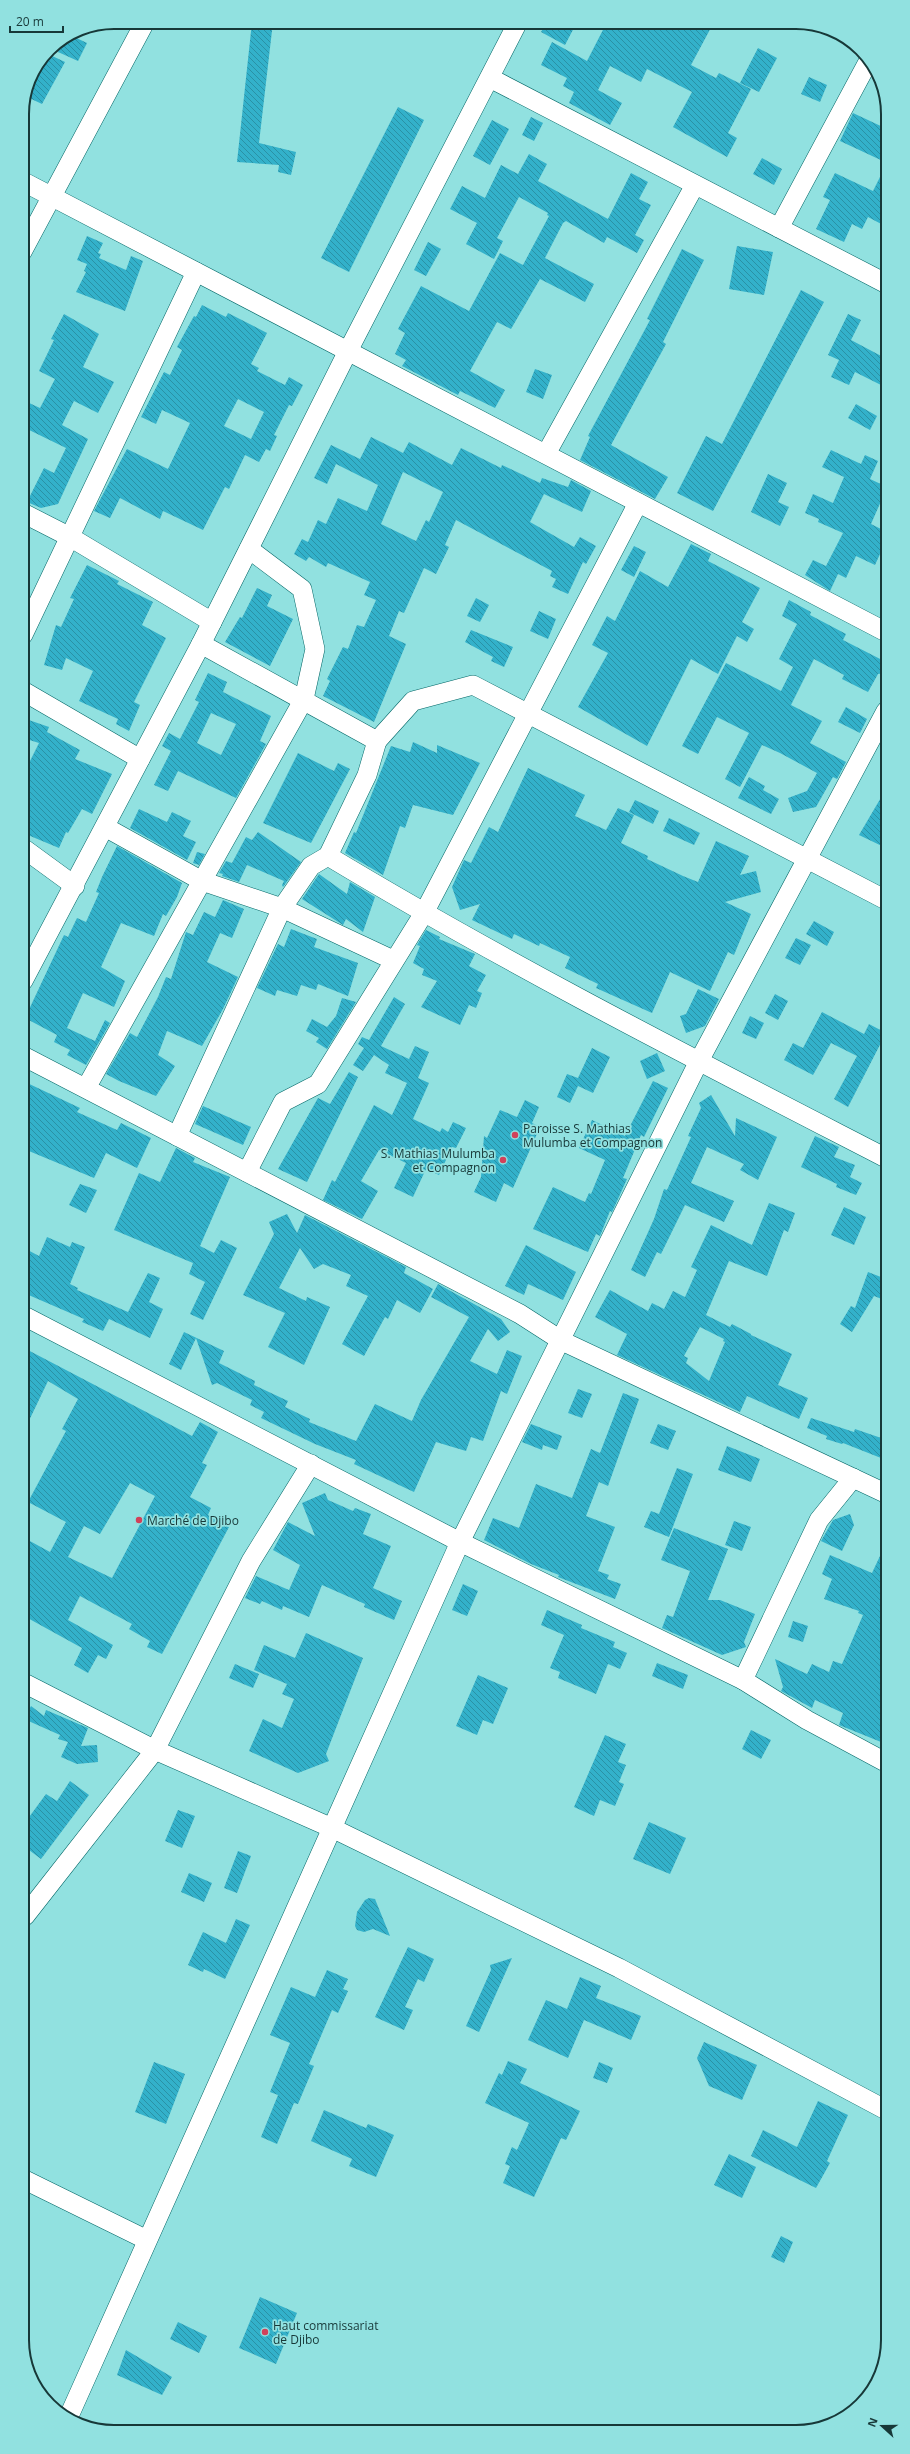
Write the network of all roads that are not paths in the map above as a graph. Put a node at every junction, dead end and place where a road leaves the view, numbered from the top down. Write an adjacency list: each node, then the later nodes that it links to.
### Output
1 (141, 29): 7 (street)
2 (514, 29): 4 (street)
3 (866, 66): 8 (street)
4 (490, 78): 5 (street); 12 (street)
5 (695, 184): 8 (street); 13 (street)
6 (29, 185): 7 (street)
7 (51, 196): 9 (street); 10 (street)
8 (779, 228): 11 (street)
9 (29, 238)
10 (196, 272): 12 (street); 16 (street)
11 (881, 281)
12 (348, 351): 13 (street); 17 (street)
13 (546, 454): 14 (street)
14 (638, 503): 20 (street); 24 (street)
15 (29, 516): 16 (street)
16 (70, 537): 18 (street); 19 (street)
17 (249, 549): 19 (street); 23 (street)
18 (29, 622)
19 (212, 622): 21 (street)
20 (881, 629)
21 (201, 644): 23 (street); 27 (street)
22 (29, 694): 27 (street)
23 (304, 699): 26 (street); 32 (street)
24 (529, 714): 26 (street); 31 (street); 36 (street)
25 (881, 720): 31 (street)
26 (377, 741): 30 (street)
27 (140, 759): 28 (street)
28 (105, 827): 32 (street); 33 (street)
29 (29, 852): 33 (street)
30 (328, 856): 35 (street); 36 (street)
31 (807, 859): 34 (street); 40 (street)
32 (202, 881): 35 (street); 41 (street)
33 (75, 886): 38 (street)
34 (881, 897)
35 (282, 908): 37 (street); 42 (street)
36 (424, 914): 37 (street); 40 (street)
37 (393, 960): 44 (street)
38 (29, 970)
39 (29, 1059): 41 (street)
40 (699, 1061): 43 (street); 46 (street)
41 (86, 1088): 42 (street)
42 (177, 1136): 44 (street)
43 (881, 1155)
44 (247, 1172): 46 (street)
45 (29, 1319): 47 (street)
46 (562, 1341): 48 (street); 50 (street)
47 (311, 1464): 50 (street); 53 (street)
48 (853, 1478): 49 (street); 51 (street)
49 (881, 1491)
50 (460, 1542): 51 (street); 55 (street)
51 (743, 1680): 54 (street)
52 (29, 1686): 53 (street)
53 (155, 1750): 55 (street); 56 (street)
54 (881, 1759)
55 (332, 1828): 57 (street); 59 (street)
56 (29, 1911)
57 (881, 2107)
58 (29, 2182): 59 (street)
59 (147, 2240): 60 (street)
60 (70, 2413)

